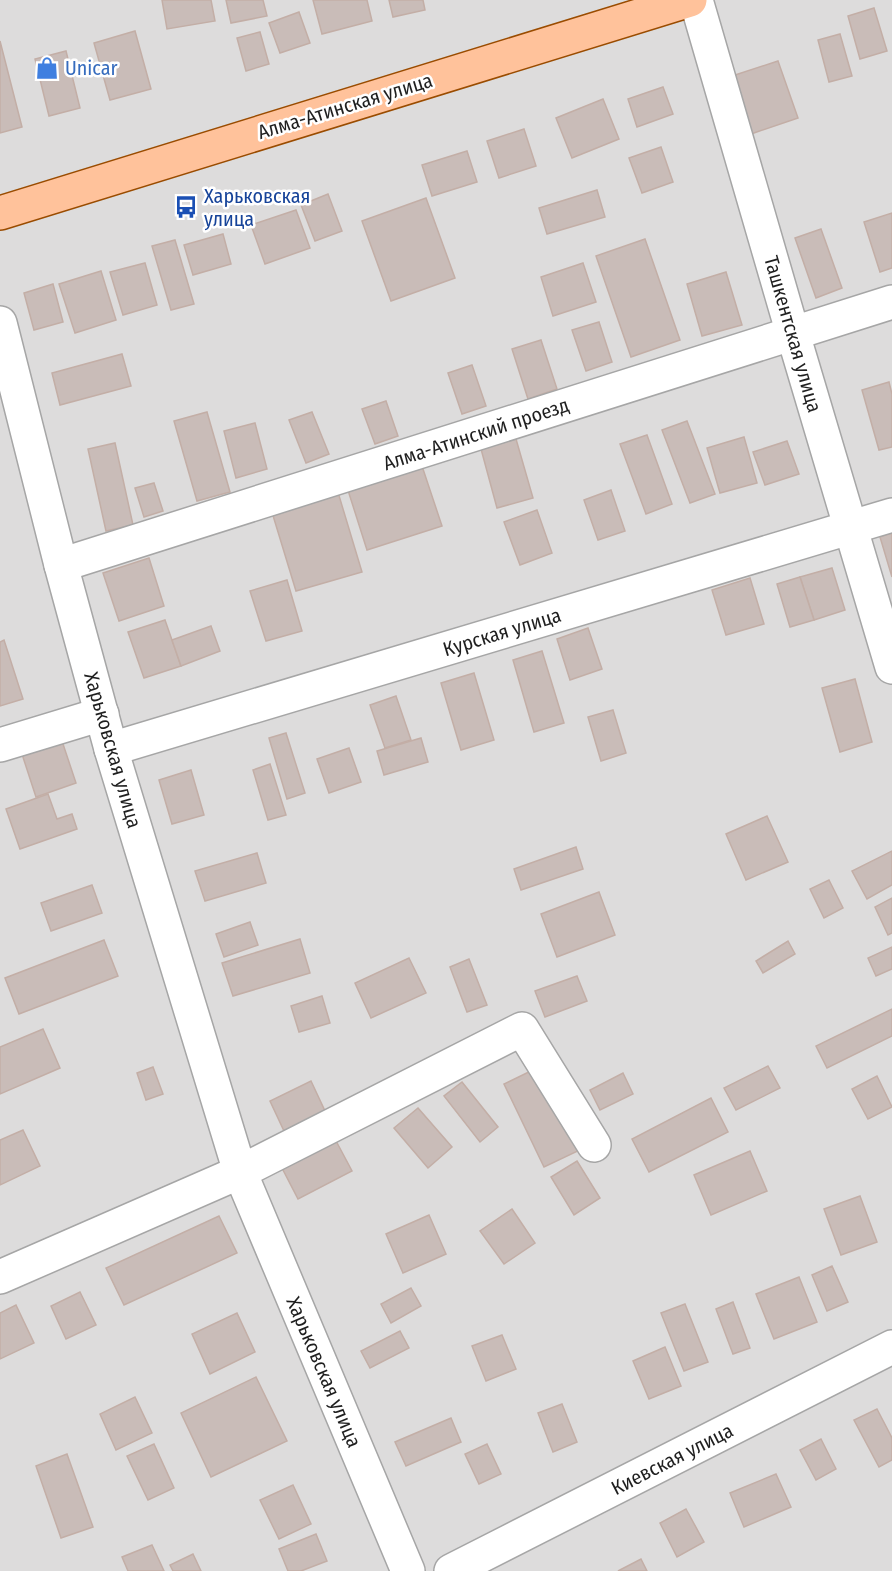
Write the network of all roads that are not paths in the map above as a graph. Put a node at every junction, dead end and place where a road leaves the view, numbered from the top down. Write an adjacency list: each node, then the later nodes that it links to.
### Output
1 (690, 0): 3 (main road, Алма-Атинская улица)
2 (696, 0): 6 (street, Ташкентская улица)
3 (0, 213)
4 (892, 302): 6 (street, Алма-Атинский проезд)
5 (0, 323): 9 (street, Харьковская улица)
6 (793, 334): 8 (street, Ташкентская улица); 9 (street, Алма-Атинский проезд)
7 (892, 514): 8 (street, Курская улица)
8 (851, 528): 10 (street, Ташкентская улица); 13 (street, Курская улица)
9 (61, 565): 11 (street, Харьковская улица)
10 (892, 667)
11 (102, 714): 12 (street); 13 (street, Харьковская улица)
12 (0, 745)
13 (111, 749): 15 (street, Харьковская улица)
14 (594, 1145): 15 (street)
15 (240, 1172): 16 (street); 18 (street, Харьковская улица)
16 (0, 1277)
17 (892, 1347): 19 (street, Киевская улица)
18 (408, 1571)
19 (451, 1571)

